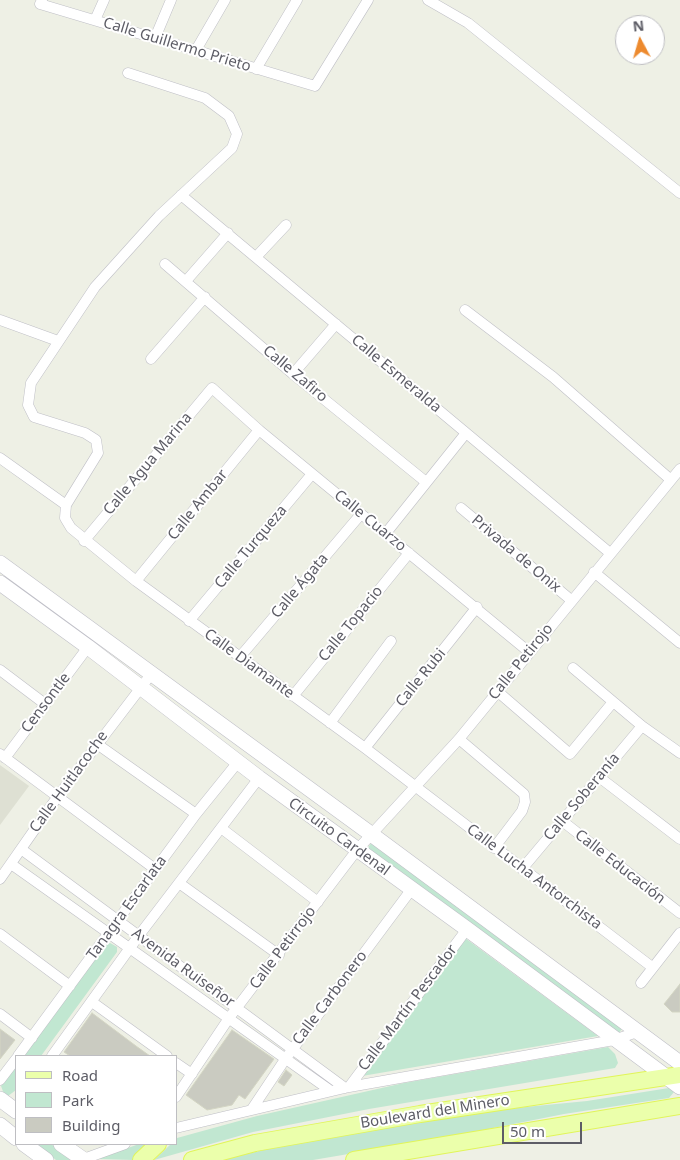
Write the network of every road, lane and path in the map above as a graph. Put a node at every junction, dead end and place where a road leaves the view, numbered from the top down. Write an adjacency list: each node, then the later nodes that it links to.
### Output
1 (104, 0): 8 (street)
2 (171, 0): 9 (street)
3 (225, 0): 10 (street)
4 (298, 0): 11 (street)
5 (368, 0): 11 (street, Calle Guillermo Prieto)
6 (428, 0): 13 (street)
7 (41, 2): 8 (street, Calle Guillermo Prieto)
8 (95, 20): 9 (street, Calle Guillermo Prieto)
9 (155, 38): 10 (street, Calle Guillermo Prieto)
10 (196, 50): 11 (street, Calle Guillermo Prieto)
11 (256, 68)
12 (128, 72): 14 (street)
13 (680, 193)
14 (181, 195): 16 (street, Calle Esmeralda); 24 (street)
15 (286, 225): 17 (street)
16 (228, 233): 17 (street, Calle Esmeralda); 19 (street)
17 (256, 257): 23 (street, Calle Esmeralda)
18 (165, 264): 19 (street, Calle Zafiro)
19 (186, 281): 20 (street, Calle Zafiro)
20 (205, 297): 25 (street); 26 (street, Calle Zafiro)
21 (465, 310): 33 (street)
22 (0, 320): 24 (street)
23 (336, 324): 26 (street); 29 (street, Calle Esmeralda)
24 (58, 341): 35 (street)
25 (150, 359)
26 (293, 374): 34 (street, Calle Zafiro)
27 (212, 388): 28 (street, Calle Cuarzo); 39 (street, Calle Agua Marina)
28 (259, 430): 32 (street, Calle Cuarzo); 44 (street, Calle Ambar)
29 (466, 433): 34 (street); 40 (street, Calle Esmeralda)
30 (0, 458): 35 (street)
31 (680, 469): 33 (street, Calle Petirojo)
32 (312, 474): 37 (street, Calle Cuarzo); 48 (street, Calle Turqueza)
33 (671, 480): 40 (street, Calle Petirojo)
34 (426, 482): 38 (street)
35 (66, 505): 39 (street, Calle Diamante)
36 (461, 508): 46 (street, Privada de Onix)
37 (361, 514): 38 (street, Calle Cuarzo); 53 (street, Calle Ágata)
38 (386, 534): 41 (street, Calle Cuarzo)
39 (84, 541): 44 (street, Calle Diamante)
40 (610, 552): 43 (street, Calle Petirojo)
41 (409, 553): 47 (street, Calle Cuarzo); 59 (street, Calle Topacio)
42 (0, 563): 56 (street, Circuito Cardenal)
43 (594, 572): 46 (street, Calle Petirojo); 50 (street)
44 (136, 581): 48 (street, Calle Diamante)
45 (0, 584): 51 (street, Circuito Cardenal)
46 (571, 600): 52 (street, Calle Petirojo)
47 (478, 607): 52 (street, Calle Cuarzo); 66 (street, Calle Rubi)
48 (189, 621): 53 (street, Calle Diamante)
49 (391, 640): 62 (street)
50 (680, 643)
51 (88, 647): 57 (street, Circuito Cardenal); 61 (street, Censontle)
52 (530, 652): 58 (street, Calle Petirojo)
53 (239, 658): 59 (street, Calle Diamante)
54 (573, 668): 60 (street)
55 (0, 670): 61 (street)
56 (152, 673): 57 (street, Calle Huitlacoche); 77 (street, Circuito Cardenal)
57 (141, 688): 65 (street, Calle Huitlacoche); 69 (street, Circuito Cardenal)
58 (498, 691): 60 (street); 64 (street, Calle Petirojo)
59 (293, 696): 62 (street, Calle Diamante)
60 (613, 702): 63 (street)
61 (46, 704): 68 (street, Censontle)
62 (330, 723): 66 (street, Calle Diamante)
63 (642, 726): 67 (street); 70 (street, Calle Soberanía)
64 (459, 739): 72 (street, Calle Petirojo); 79 (street)
65 (97, 744): 73 (street, Calle Huitlacoche); 74 (street)
66 (365, 748): 72 (street, Calle Diamante)
67 (680, 753)
68 (2, 756): 73 (street)
69 (238, 762): 71 (street, Circuito Cardenal); 74 (street, Tanagra Escarlata)
70 (599, 777): 75 (street, Calle Soberanía); 78 (street)
71 (259, 778): 76 (street, Tanagra Escarlata); 81 (street, Circuito Cardenal)
72 (415, 787): 77 (street, Calle Petirojo); 79 (street, Calle Lucha Antorchista)
73 (58, 796): 80 (street, Calle Huitlacoche); 83 (street)
74 (196, 814): 83 (street, Tanagra Escarlata)
75 (561, 820): 84 (street, Calle Soberanía); 89 (street, Calle Educación)
76 (221, 828): 86 (street, Tanagra Escarlata); 88 (street)
77 (371, 834): 81 (street, Calle Petirojo); 105 (street, Circuito Cardenal)
78 (680, 839)
79 (494, 848): 84 (street, Calle Lucha Antorchista)
80 (21, 849): 82 (street, Calle Huitlacoche); 90 (street, Avenida Ruiseñor)
81 (357, 850): 87 (street, Circuito Cardenal); 88 (street, Calle Petirrojo)
82 (11, 864): 85 (street, Calle Huitlacoche); 92 (street, Avenida Ruiseñor)
83 (155, 869): 90 (street, Tanagra Escarlata)
84 (522, 869): 98 (street, Calle Lucha Antorchista)
85 (0, 879)
86 (179, 883): 95 (street, Tanagra Escarlata); 97 (street)
87 (411, 890): 91 (street, Circuito Cardenal); 108 (street, Calle Carbonero)
88 (318, 902): 97 (street, Calle Petirrojo)
89 (680, 913)
90 (118, 920): 92 (street, Tanagra Escarlata); 95 (street, Avenida Ruiseñor)
91 (467, 929): 107 (street, Circuito Cardenal); 119 (street, Calle Martín Pescador)
92 (109, 933): 96 (street, Avenida Ruiseñor); 100 (street, Tanagra Escarlata)
93 (680, 933): 98 (street)
94 (0, 934): 100 (street)
95 (140, 934): 96 (street, Tanagra Escarlata); 102 (street, Avenida Ruiseñor)
96 (131, 948): 101 (street, Tanagra Escarlata); 104 (street, Avenida Ruiseñor)
97 (279, 955): 102 (street, Calle Petirrojo)
98 (652, 967): 99 (street)
99 (641, 983)
100 (70, 986): 106 (street, Tanagra Escarlata)
101 (92, 1002): 110 (street, Tanagra Escarlata); 111 (street)
102 (238, 1008): 104 (street, Calle Petirrojo); 108 (street, Avenida Ruiseñor)
103 (0, 1014): 106 (street)
104 (230, 1018): 112 (street, Avenida Ruiseñor); 116 (street, Calle Petirrojo)
105 (640, 1031): 107 (street); 114 (street, Circuito Cardenal)
106 (32, 1038): 109 (street, Tanagra Escarlata)
107 (614, 1040): 118 (street, Circuito Cardenal); 119 (street)
108 (293, 1048): 112 (street, Calle Carbonero); 119 (street, Avenida Ruiseñor)
109 (19, 1055)
110 (53, 1055)
111 (166, 1055)
112 (286, 1058): 120 (street, Avenida Ruiseñor); 125 (street, Calle Carbonero)
113 (15, 1060): 117 (street, Tanagra Escarlata)
114 (680, 1063)
115 (178, 1064): 116 (street)
116 (192, 1074): 121 (street, Calle Petirrojo)
117 (0, 1080)
118 (676, 1080): 136 (main road, Boulevard del Minero)
119 (347, 1087): 120 (street)
120 (331, 1091): 125 (street)
121 (178, 1094)
122 (0, 1099): 124 (street)
123 (680, 1106): 137 (main road)
124 (15, 1107)
125 (252, 1109): 127 (street)
126 (0, 1126): 128 (street)
127 (178, 1128)
128 (15, 1137)
129 (25, 1145): 133 (street)
130 (62, 1145): 134 (street)
131 (122, 1145): 134 (street)
132 (157, 1145): 135 (main road)
133 (46, 1160)
134 (82, 1160)
135 (141, 1160)
136 (192, 1160)
137 (354, 1160)

